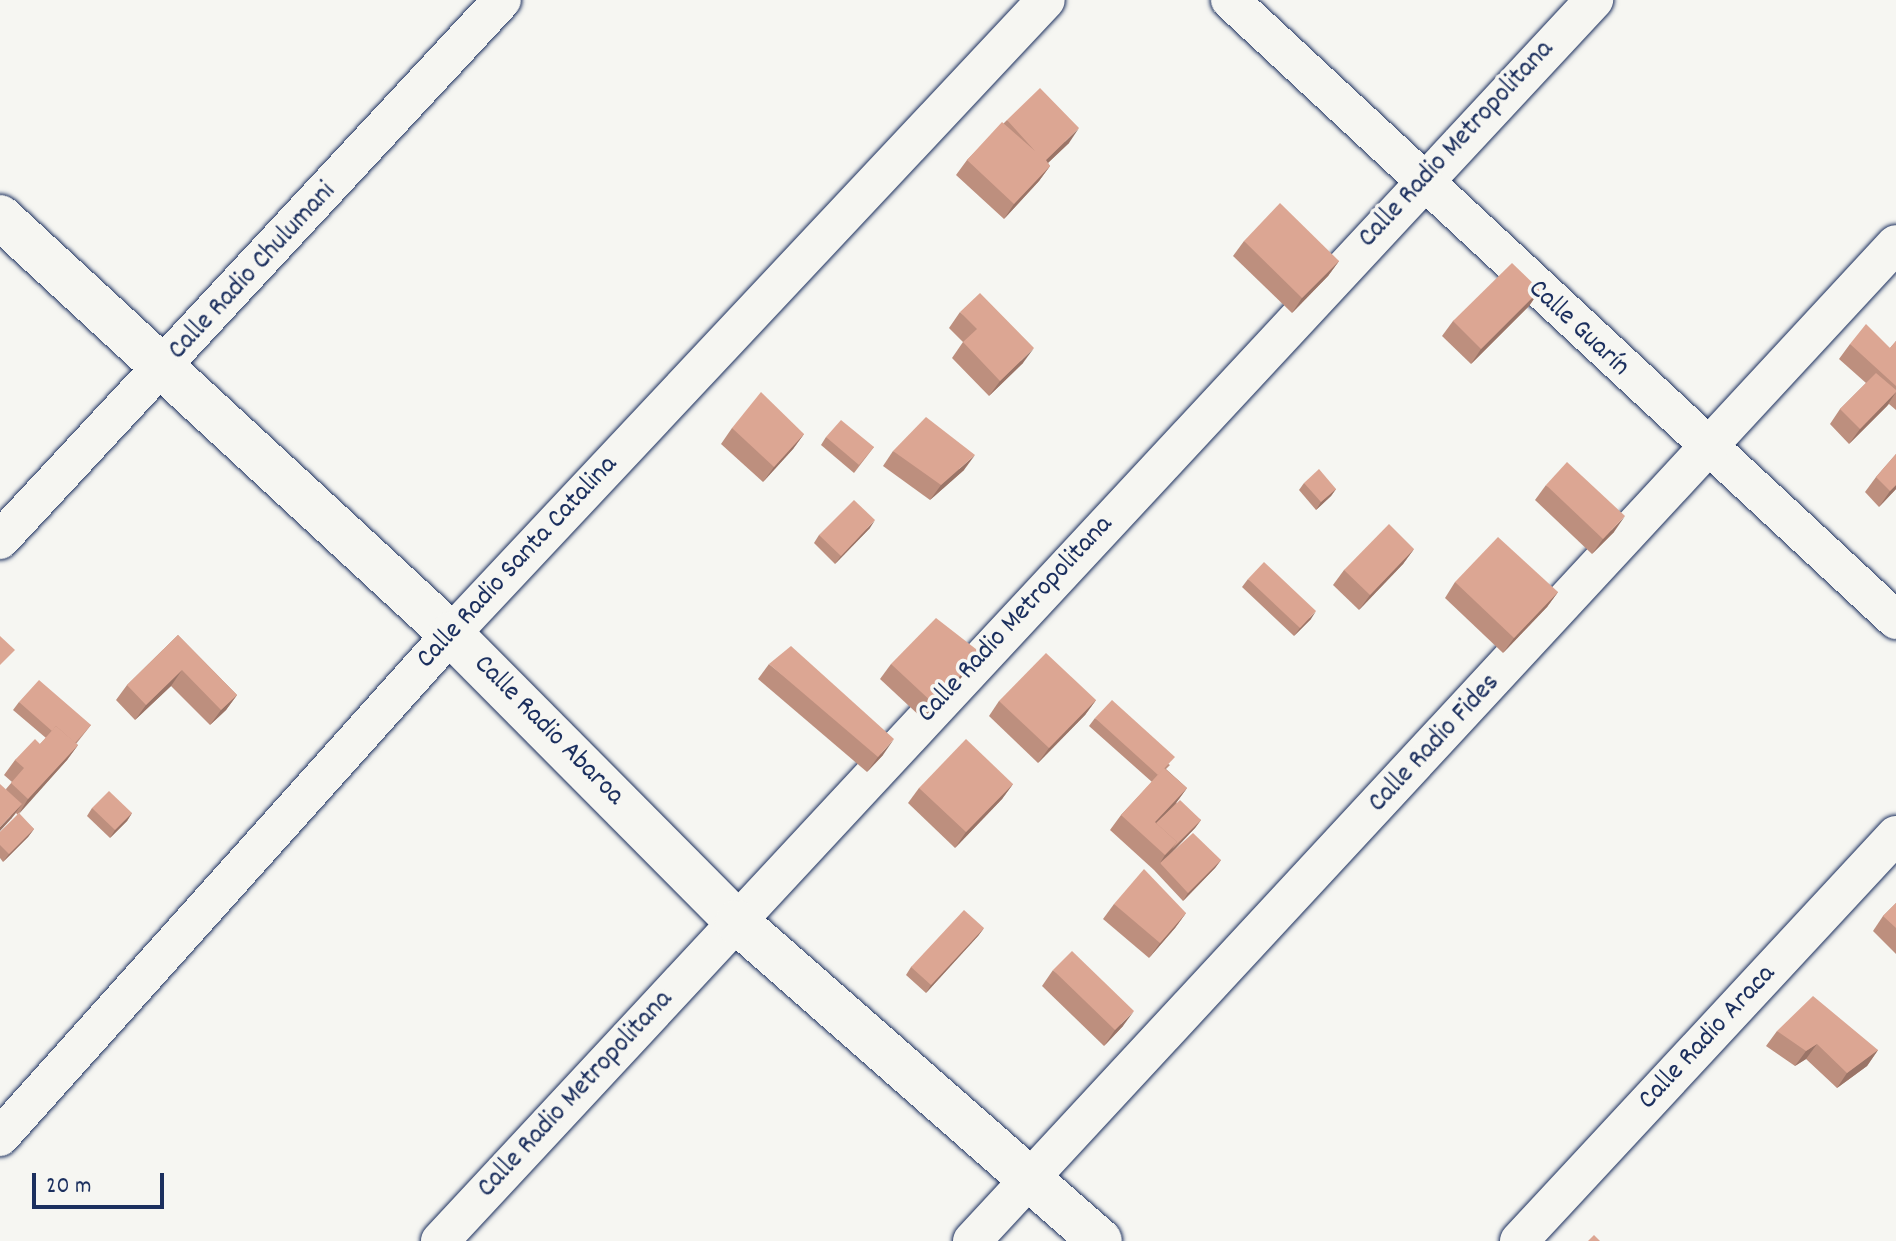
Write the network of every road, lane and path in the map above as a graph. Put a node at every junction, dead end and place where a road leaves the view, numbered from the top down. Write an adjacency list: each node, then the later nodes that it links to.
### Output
1 (502, 0): 8 (street, Calle Radio Chulumani)
2 (1046, 0): 12 (street, Calle Radio Santa Catalina)
3 (1230, 0): 5 (street, Calle Guarín)
4 (1594, 0): 5 (street, Calle Radio Metropolitana)
5 (1420, 183): 9 (street, Calle Guarín); 14 (street, Calle Radio Metropolitana)
6 (0, 217): 8 (street, Calle Radio Abaroa)
7 (1896, 244): 9 (street, Calle Radio Fides)
8 (161, 372): 10 (street, Calle Radio Chulumani); 12 (street, Calle Radio Abaroa)
9 (1709, 449): 11 (street, Calle Guarín); 16 (street, Calle Radio Fides)
10 (0, 540)
11 (1896, 620)
12 (451, 634): 14 (street, Calle Radio Abaroa); 15 (street, Calle Radio Santa Catalina)
13 (1896, 835): 20 (street, Calle Radio Araca)
14 (737, 922): 16 (street, Calle Radio Abaroa); 17 (street, Calle Radio Metropolitana)
15 (0, 1137)
16 (1030, 1179): 18 (street, Calle Radio Fides); 19 (street, Calle Radio Abaroa)
17 (440, 1241)
18 (972, 1241)
19 (1100, 1241)
20 (1519, 1241)

